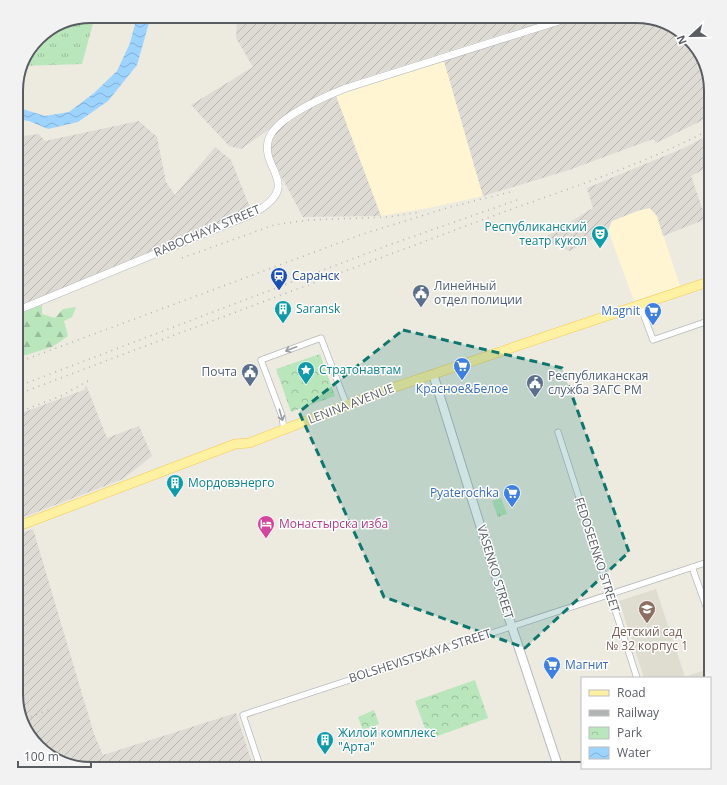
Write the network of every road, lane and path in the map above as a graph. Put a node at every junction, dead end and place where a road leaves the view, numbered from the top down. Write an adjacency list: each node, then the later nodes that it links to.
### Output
1 (554, 23): 4 (street, RABOCHAYA STREET)
2 (704, 283): 3 (main road, LENINA AVENUE)
3 (640, 305): 5 (street); 6 (main road, LENINA AVENUE)
4 (23, 308)
5 (704, 322)
6 (433, 374): 7 (main road, LENINA AVENUE); 15 (main road, VASENKO STREET)
7 (347, 406): 8 (main road, LENINA AVENUE); 8 (street, one-way to 8)
8 (284, 430): 10 (main road, LENINA AVENUE)
9 (558, 432): 13 (street, FEDOSEENKO STREET)
10 (23, 524)
11 (704, 563): 12 (street, BOLSHEVISTSKAYA STREET)
12 (692, 567): 13 (street, BOLSHEVISTSKAYA STREET); 14 (street)
13 (610, 594): 15 (street, BOLSHEVISTSKAYA STREET); 16 (street, FEDOSEENKO STREET)
14 (704, 600)
15 (512, 626): 17 (street, BOLSHEVISTSKAYA STREET); 18 (main road, VASENKO STREET)
16 (637, 677)
17 (260, 762)
18 (557, 762)

